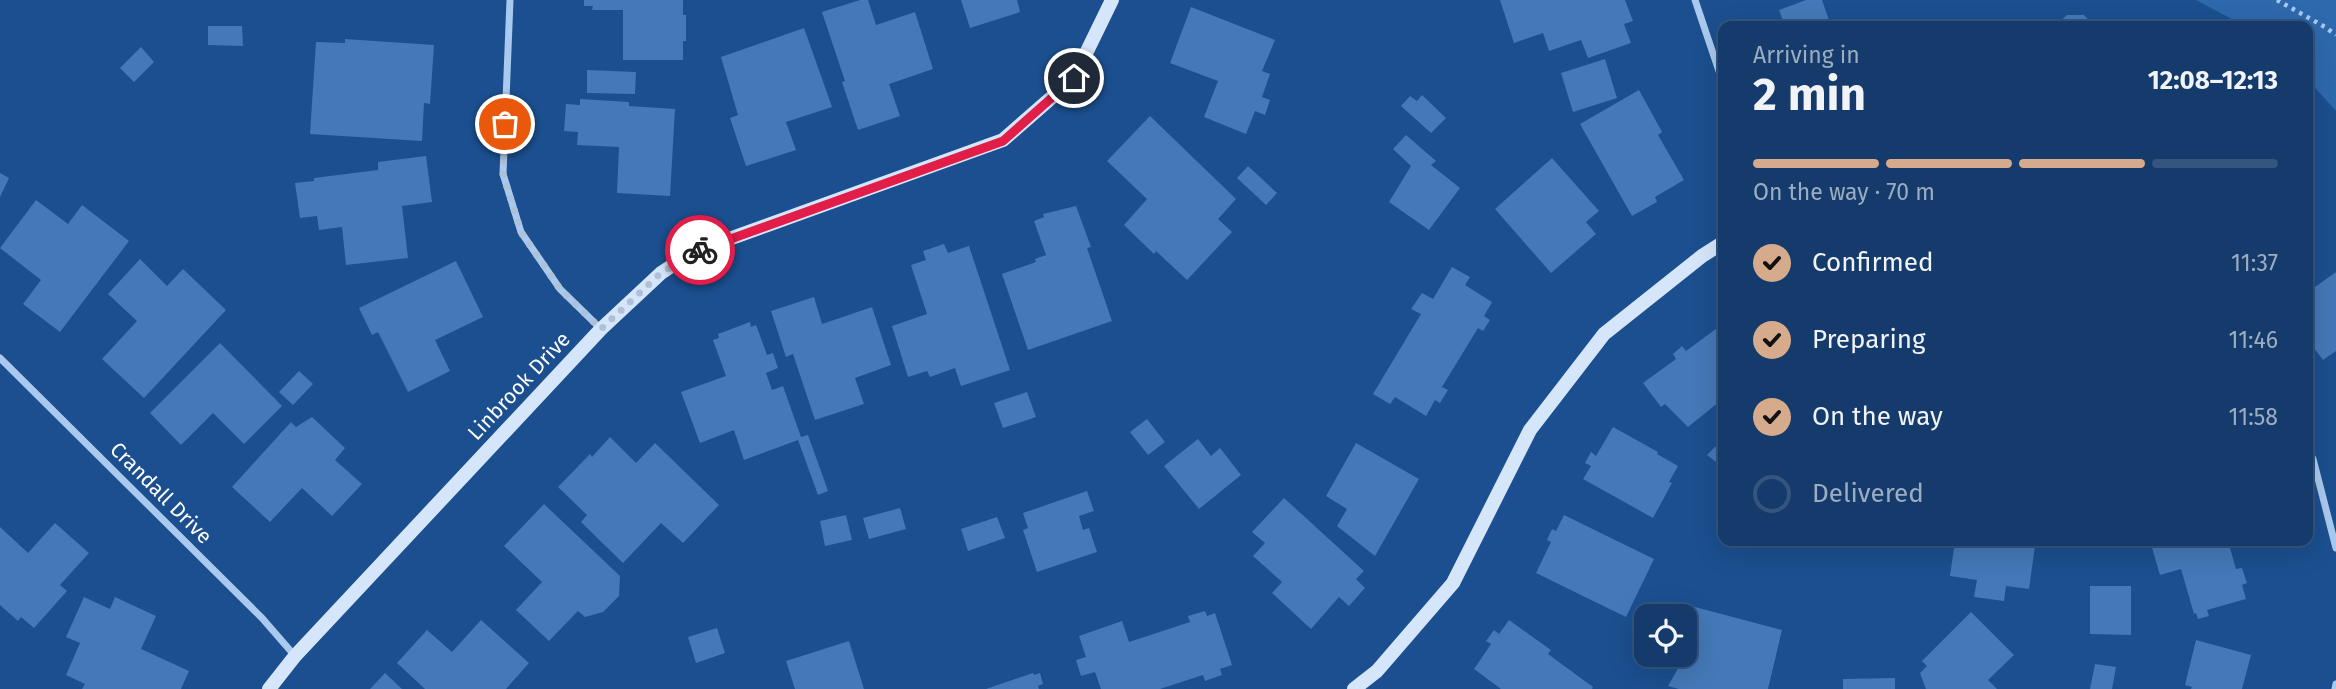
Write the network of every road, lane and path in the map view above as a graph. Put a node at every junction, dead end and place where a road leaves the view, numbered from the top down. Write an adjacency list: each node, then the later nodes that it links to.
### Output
1 (510, 0): 8 (street)
2 (1112, 0): 8 (street, Linbrook Drive)
3 (1695, 0): 6 (street)
4 (2277, 0): 5 (path)
5 (2336, 36)
6 (1718, 68)
7 (1718, 246): 15 (street)
8 (601, 329): 12 (street, Linbrook Drive)
9 (0, 358): 12 (street, Crandall Drive)
10 (2313, 459): 11 (street)
11 (2336, 548)
12 (295, 656): 14 (street, Linbrook Drive)
13 (2336, 684): 16 (street)
14 (269, 689)
15 (1354, 689)
16 (2335, 689)

